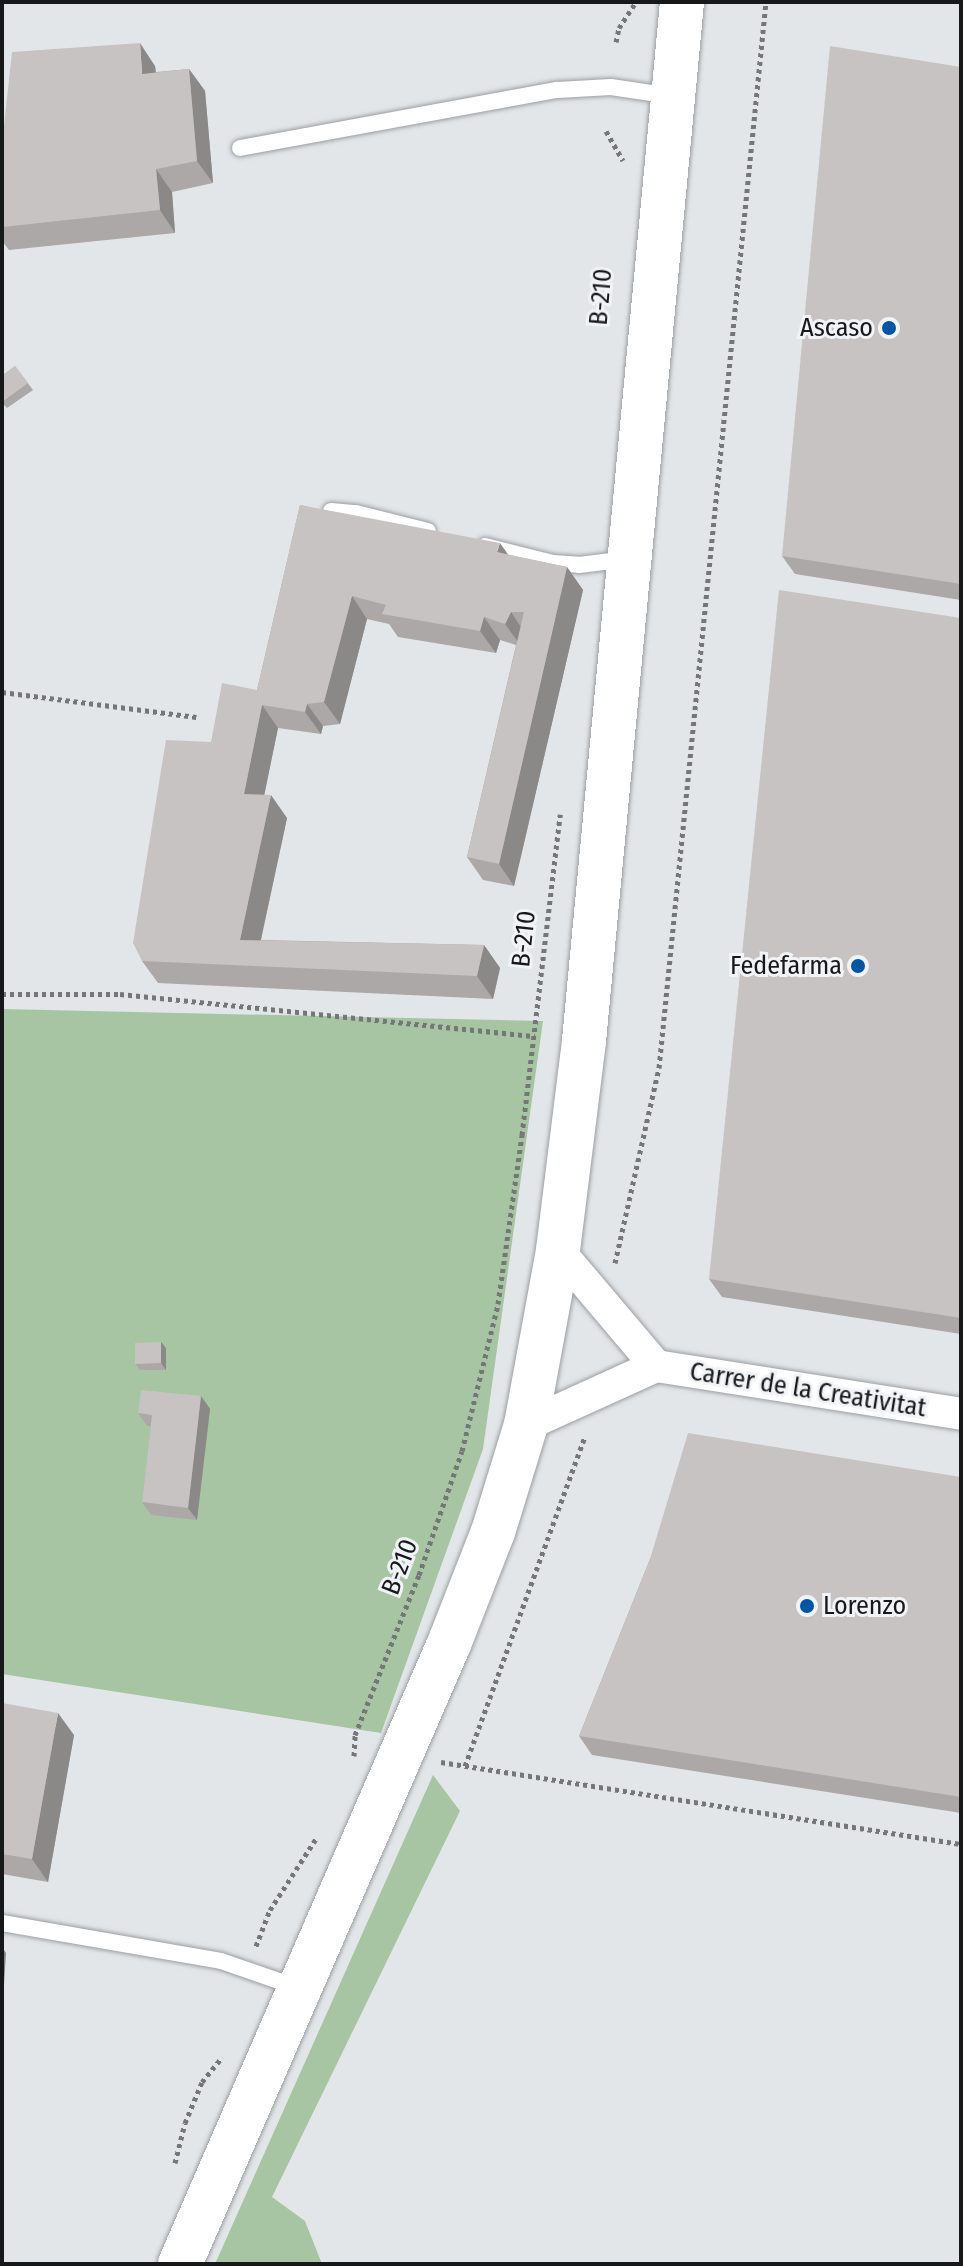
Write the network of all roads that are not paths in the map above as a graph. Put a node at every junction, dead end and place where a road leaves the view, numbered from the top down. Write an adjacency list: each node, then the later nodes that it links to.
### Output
1 (682, 2): 2 (main road, B-210)
2 (673, 97): 3 (lane); 7 (main road, B-210)
3 (240, 148)
4 (331, 511): 5 (lane)
5 (444, 535)
6 (474, 543): 7 (lane)
7 (629, 559): 8 (main road, B-210)
8 (558, 1250): 9 (street, Carrer de la Creativitat); 11 (main road, B-210)
9 (656, 1366): 10 (street, Carrer de la Creativitat); 11 (street, Carrer de la Creativitat)
10 (961, 1414)
11 (526, 1425): 13 (main road, B-210)
12 (2, 1923): 13 (lane)
13 (300, 1988): 14 (main road, B-210)
14 (180, 2264)

